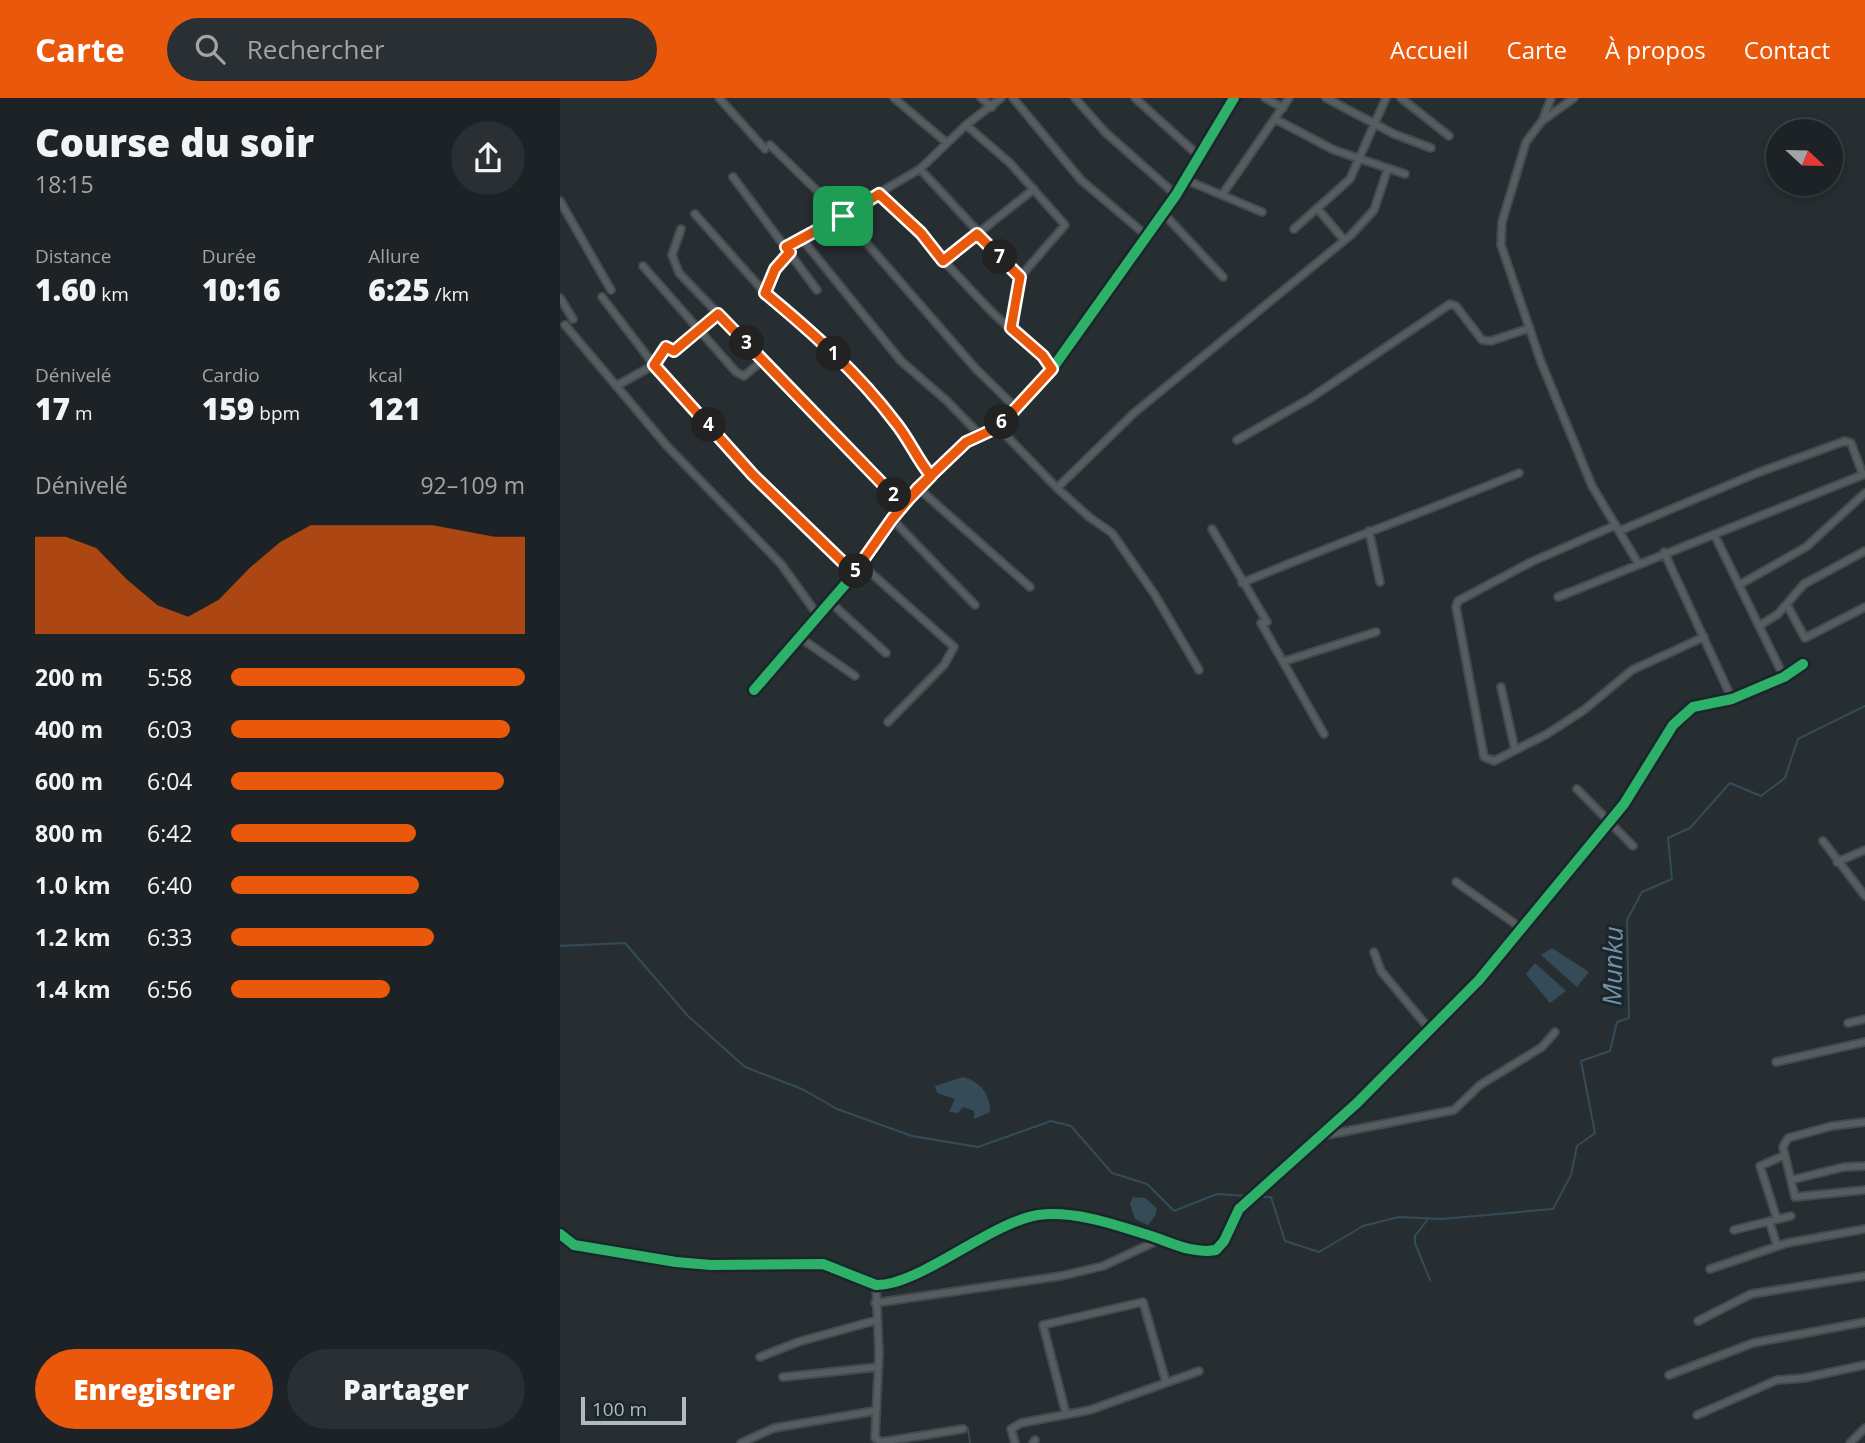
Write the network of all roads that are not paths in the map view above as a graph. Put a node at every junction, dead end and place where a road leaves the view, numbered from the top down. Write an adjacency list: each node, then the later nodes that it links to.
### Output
1 (719, 98): 41 (street)
2 (894, 98): 23 (street)
3 (981, 98): 16 (street)
4 (1001, 98): 16 (street)
5 (1013, 98): 45 (street)
6 (1075, 98): 34 (street)
7 (1135, 98): 25 (street)
8 (1234, 98): 25 (street)
9 (1265, 98): 17 (street)
10 (1289, 98): 17 (street)
11 (1326, 98): 20 (street)
12 (1386, 98): 20 (street)
13 (1401, 98): 22 (street)
14 (1551, 98): 19 (street)
15 (1574, 98): 19 (street)
16 (992, 107): 21 (street)
17 (1283, 108): 18 (street)
18 (1275, 120): 26 (street); 35 (street)
19 (1542, 121): 62 (street)
20 (1373, 123): 24 (street); 26 (street)
21 (967, 125): 23 (street); 32 (street)
22 (1448, 136)
23 (947, 143): 28 (street)
24 (1431, 148)
25 (1200, 157): 31 (street)
26 (1361, 159): 27 (street); 37 (street)
27 (1388, 168): 29 (street); 47 (street)
28 (920, 169): 33 (street); 44 (street)
29 (1405, 174)
30 (733, 177): 48 (street)
31 (1186, 180): 34 (street); 35 (street)
32 (1034, 189): 44 (street); 51 (street)
33 (879, 194): 41 (street); 49 (street)
34 (1177, 195): 39 (street)
35 (1222, 195): 38 (street)
36 (560, 201): 53 (street)
37 (1317, 208): 43 (street); 47 (street)
38 (1262, 212)
39 (1163, 213): 45 (street); 52 (street)
40 (695, 214): 55 (street)
41 (843, 216): 46 (street); 68 (street)
42 (681, 229): 58 (street)
43 (1294, 229)
44 (977, 234): 49 (street); 51 (street)
45 (1147, 236): 66 (street)
46 (802, 239): 48 (street); 70 (street)
47 (1344, 240): 76 (street)
48 (788, 250): 54 (street); 55 (street)
49 (943, 261): 61 (street)
50 (643, 266): 63 (street)
51 (1020, 277): 61 (street)
52 (1223, 277)
53 (611, 290)
54 (817, 290)
55 (765, 293): 74 (street)
56 (603, 297): 65 (street)
57 (560, 298): 59 (street)
58 (718, 314): 63 (street); 64 (street)
59 (573, 319)
60 (565, 325): 67 (street)
61 (1011, 328): 66 (street)
62 (1530, 328): 71 (street); 80 (street)
63 (698, 329): 64 (street); 65 (street)
64 (763, 360): 78 (street)
65 (654, 365): 67 (street); 88 (street)
66 (1052, 369): 68 (street)
67 (616, 386): 98 (street)
68 (1016, 408): 69 (street)
69 (997, 426): 70 (street); 76 (street)
70 (981, 436): 74 (street)
71 (1237, 440)
72 (1519, 473): 82 (street)
73 (1864, 474): 80 (street); 83 (street)
74 (931, 476): 75 (street)
75 (918, 488): 78 (street); 92 (street)
76 (1057, 488): 106 (street)
77 (1865, 493): 91 (street)
78 (903, 505): 79 (street)
79 (892, 519): 87 (street); 95 (street)
80 (1618, 528): 86 (street); 114 (street)
81 (1212, 529): 90 (street)
82 (1369, 531): 89 (street); 90 (street)
83 (1714, 534): 85 (street); 91 (street)
84 (1865, 551): 96 (street)
85 (1664, 552): 86 (street); 102 (street)
86 (1639, 563): 93 (street)
87 (862, 565): 88 (street); 112 (street)
88 (854, 573): 94 (street)
89 (1380, 582)
90 (1242, 583): 104 (street)
91 (1739, 585): 99 (street)
92 (1030, 587)
93 (1558, 597)
94 (829, 601): 98 (street); 103 (street)
95 (975, 605)
96 (1787, 605): 97 (street); 99 (street)
97 (1865, 607)
98 (817, 614): 101 (street)
99 (1759, 626): 108 (street)
100 (1376, 632): 104 (street)
101 (799, 637): 107 (street); 110 (street)
102 (1703, 637): 111 (street); 114 (street)
103 (886, 653)
104 (1285, 661): 113 (street)
105 (1803, 664): 108 (street)
106 (1199, 670)
107 (855, 676)
108 (1784, 677): 111 (street)
109 (1501, 687): 114 (street)
110 (754, 690)
111 (1732, 699): 116 (street)
112 (888, 722)
113 (1324, 734)
114 (1515, 750)
115 (1577, 789): 116 (street)
116 (1610, 821): 118 (street); 123 (street)
117 (1823, 841): 120 (street)
118 (1633, 846)
119 (1865, 850): 120 (street)
120 (1837, 862): 122 (street)
121 (1455, 881): 123 (street)
122 (1865, 896)
123 (1521, 928): 127 (street)
124 (1374, 952): 127 (street)
125 (1865, 1018): 126 (street)
126 (1848, 1023)
127 (1431, 1031): 132 (street)
128 (1555, 1032): 132 (street)
129 (1865, 1042): 130 (street)
130 (1776, 1062)
131 (1865, 1122): 133 (street)
132 (1319, 1136): 142 (street)
133 (1785, 1155): 135 (street); 138 (street)
134 (1865, 1166): 135 (street)
135 (1791, 1180): 136 (street)
136 (1865, 1190)
137 (1791, 1216): 138 (street)
138 (1773, 1220): 140 (street); 143 (street)
139 (1865, 1229): 143 (street)
140 (1734, 1230)
141 (560, 1234): 146 (street)
142 (1161, 1240): 146 (street); 147 (street)
143 (1777, 1245): 144 (street)
144 (1710, 1269)
145 (1865, 1276): 149 (street)
146 (876, 1285): 147 (street)
147 (875, 1303): 148 (street)
148 (877, 1320): 151 (street); 153 (street)
149 (1698, 1321)
150 (1865, 1322): 155 (street)
151 (760, 1357)
152 (1865, 1365): 160 (street)
153 (878, 1367): 156 (street); 158 (street)
154 (1199, 1371): 157 (street)
155 (1669, 1376)
156 (783, 1377)
157 (1166, 1382): 159 (street); 159 (street)
158 (874, 1411): 162 (street); 163 (street)
159 (1066, 1413): 164 (street)
160 (1697, 1415)
161 (1865, 1428): 165 (street)
162 (963, 1429)
163 (741, 1443)
164 (1015, 1443)
165 (1850, 1443)

